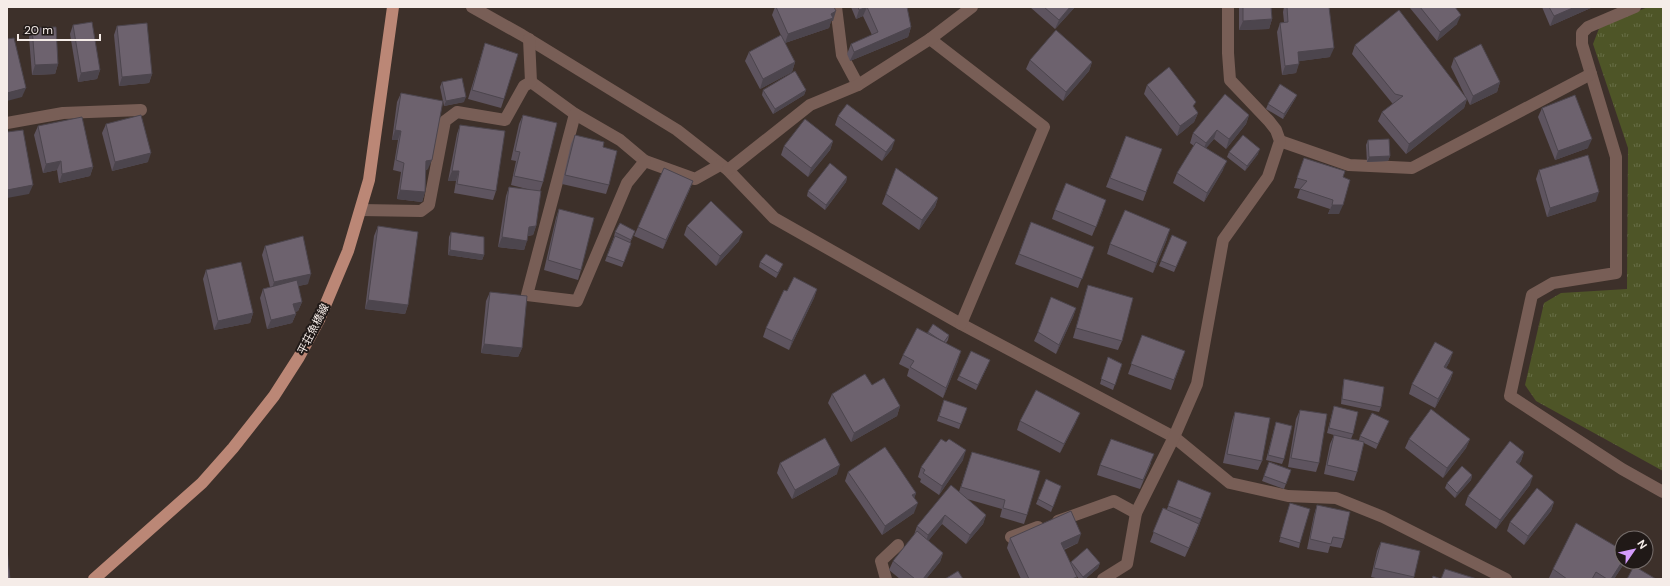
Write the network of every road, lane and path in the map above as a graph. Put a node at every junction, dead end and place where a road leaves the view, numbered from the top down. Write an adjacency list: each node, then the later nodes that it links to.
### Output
1 (393, 7): 18 (main road, 平荘魚橋線)
2 (472, 7): 7 (street)
3 (836, 7): 11 (street)
4 (972, 7): 8 (street)
5 (1228, 7): 15 (street)
6 (1635, 7): 9 (street)
7 (528, 39): 10 (street); 17 (street)
8 (930, 39): 11 (street); 19 (street)
9 (1591, 74): 15 (street); 21 (street)
10 (531, 82): 13 (street); 18 (street)
11 (858, 85): 17 (street)
12 (141, 110): 14 (street)
13 (575, 114): 16 (street); 16 (street)
14 (7, 123)
15 (1280, 141): 20 (street)
16 (645, 161): 17 (street)
17 (724, 167): 19 (street)
18 (360, 210): 25 (main road, 平荘魚橋線)
19 (961, 324): 20 (street)
20 (1174, 437): 22 (street); 28 (street)
21 (1663, 492)
22 (1136, 513): 23 (street); 27 (street)
23 (1010, 537)
24 (898, 546): 26 (street)
25 (94, 579)
26 (886, 579)
27 (1104, 579)
28 (1506, 579)

